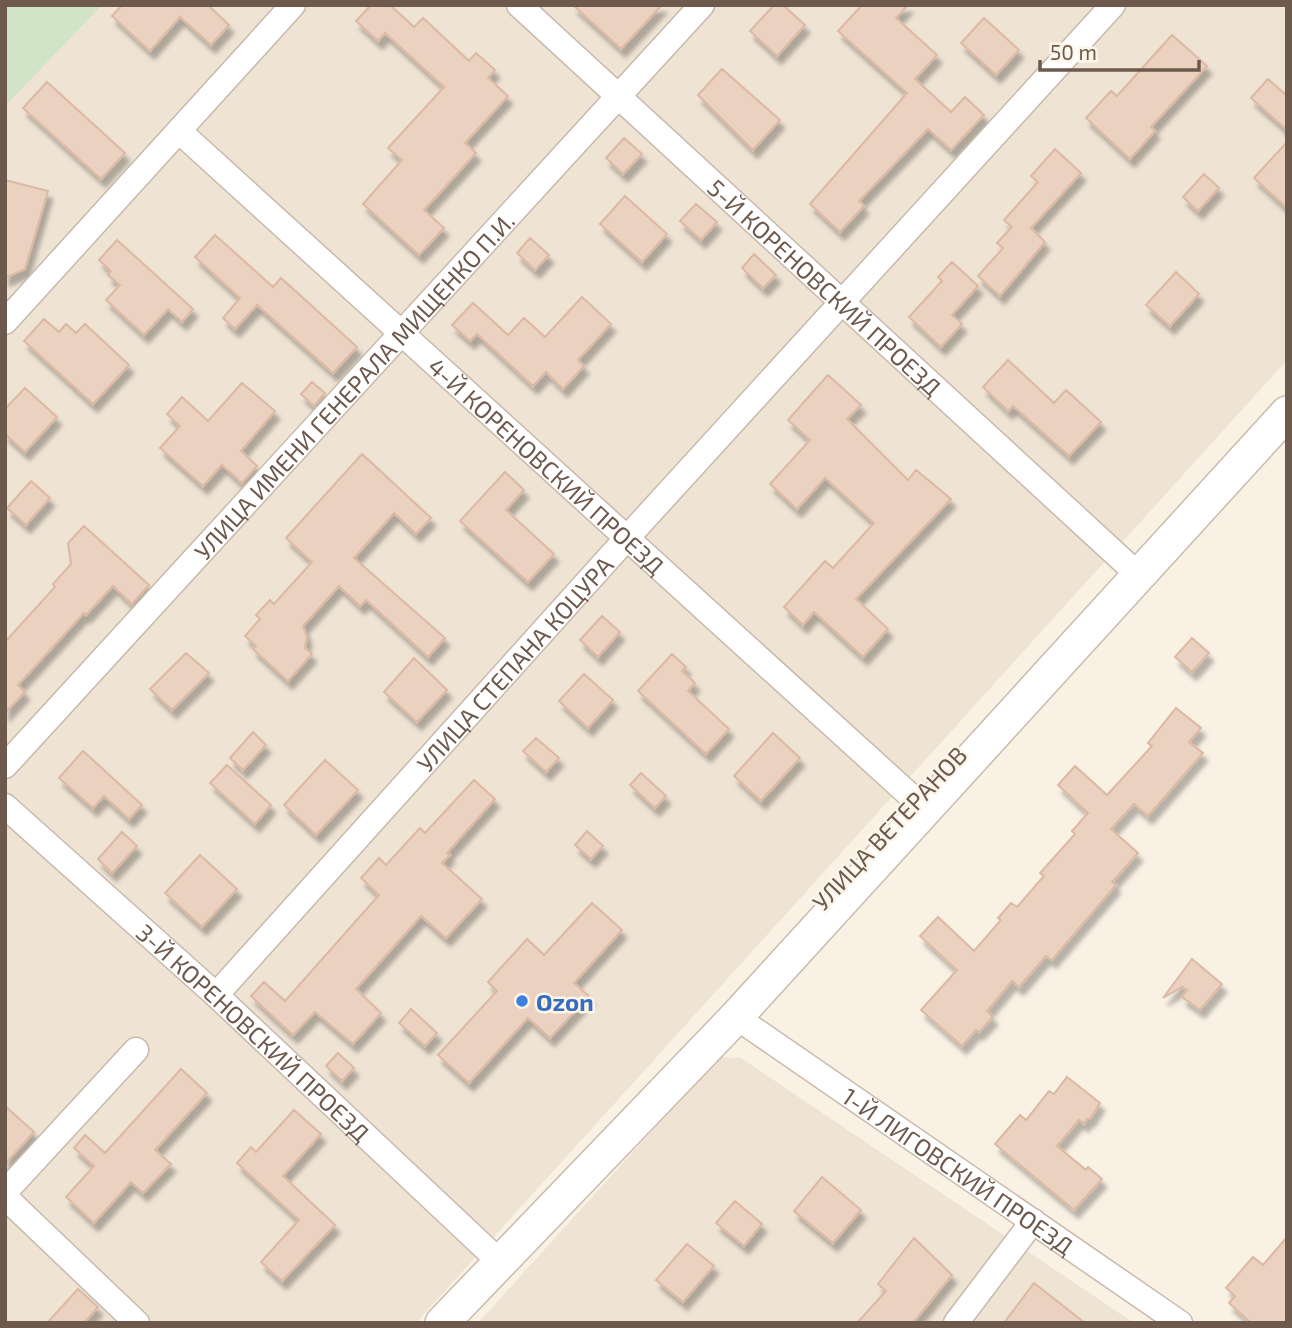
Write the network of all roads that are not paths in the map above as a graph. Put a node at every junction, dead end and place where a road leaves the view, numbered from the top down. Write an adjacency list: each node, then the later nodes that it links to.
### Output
1 (292, 5): 6 (street)
2 (519, 5): 5 (street, 5-Й КОРЕНОВСКИЙ ПРОЕЗД)
3 (702, 5): 5 (street, УЛИЦА ИМЕНИ ГЕНЕРАЛА МИЩЕНКО П.И.)
4 (1113, 5): 7 (street, УЛИЦА СТЕПАНА КОЦУРА)
5 (619, 95): 7 (street, 5-Й КОРЕНОВСКИЙ ПРОЕЗД); 9 (street, УЛИЦА ИМЕНИ ГЕНЕРАЛА МИЩЕНКО П.И.)
6 (179, 131): 8 (street); 9 (street, 4-Й КОРЕНОВСКИЙ ПРОЕЗД)
7 (844, 302): 12 (street, УЛИЦА СТЕПАНА КОЦУРА); 13 (street, 5-Й КОРЕНОВСКИЙ ПРОЕЗД)
8 (5, 322)
9 (402, 334): 12 (street, 4-Й КОРЕНОВСКИЙ ПРОЕЗД); 14 (street, УЛИЦА ИМЕНИ ГЕНЕРАЛА МИЩЕНКО П.И.)
10 (1287, 402): 13 (street, УЛИЦА ВЕТЕРАНОВ)
11 (1287, 413): 18 (street, УЛИЦА ВЕТЕРАНОВ)
12 (626, 539): 15 (street, 4-Й КОРЕНОВСКИЙ ПРОЕЗД); 17 (street, УЛИЦА СТЕПАНА КОЦУРА)
13 (1132, 569): 15 (street, УЛИЦА ВЕТЕРАНОВ)
14 (5, 766)
15 (914, 799): 22 (street, УЛИЦА ВЕТЕРАНОВ)
16 (5, 806): 17 (street, 3-Й КОРЕНОВСКИЙ ПРОЕЗД)
17 (216, 995): 22 (street, 3-Й КОРЕНОВСКИЙ ПРОЕЗД)
18 (736, 1017): 21 (street, 1-Й ЛИГОВСКИЙ ПРОЕЗД); 22 (street, УЛИЦА ВЕТЕРАНОВ)
19 (136, 1050): 20 (street)
20 (5, 1195): 23 (street)
21 (1033, 1221): 25 (street); 26 (street, 1-Й ЛИГОВСКИЙ ПРОЕЗД)
22 (500, 1262): 24 (street, УЛИЦА ВЕТЕРАНОВ)
23 (137, 1323)
24 (442, 1323)
25 (956, 1323)
26 (1180, 1323)

